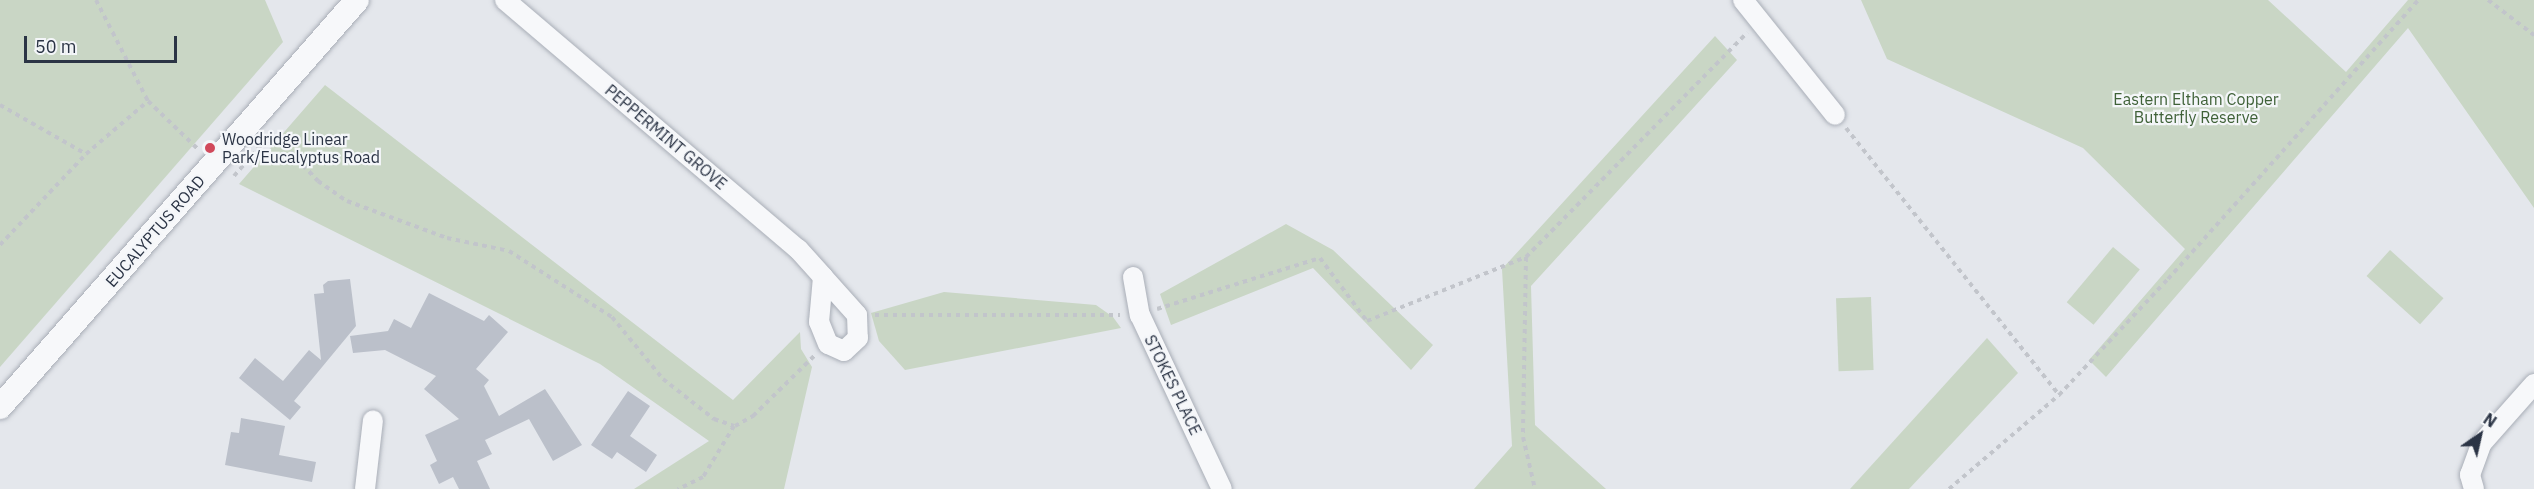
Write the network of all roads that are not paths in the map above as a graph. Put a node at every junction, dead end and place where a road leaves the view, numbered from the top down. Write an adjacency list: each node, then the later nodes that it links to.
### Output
1 (357, 0): 8 (street, EUCALYPTUS ROAD)
2 (505, 0): 5 (street, PEPPERMINT GROVE)
3 (1743, 0): 4 (street)
4 (1835, 115)
5 (823, 277): 5 (street, PEPPERMINT GROVE)
6 (1133, 277): 11 (street, STOKES PLACE)
7 (2534, 384): 12 (street)
8 (0, 407)
9 (373, 420): 10 (street)
10 (365, 489)
11 (1222, 489)
12 (2474, 489)

